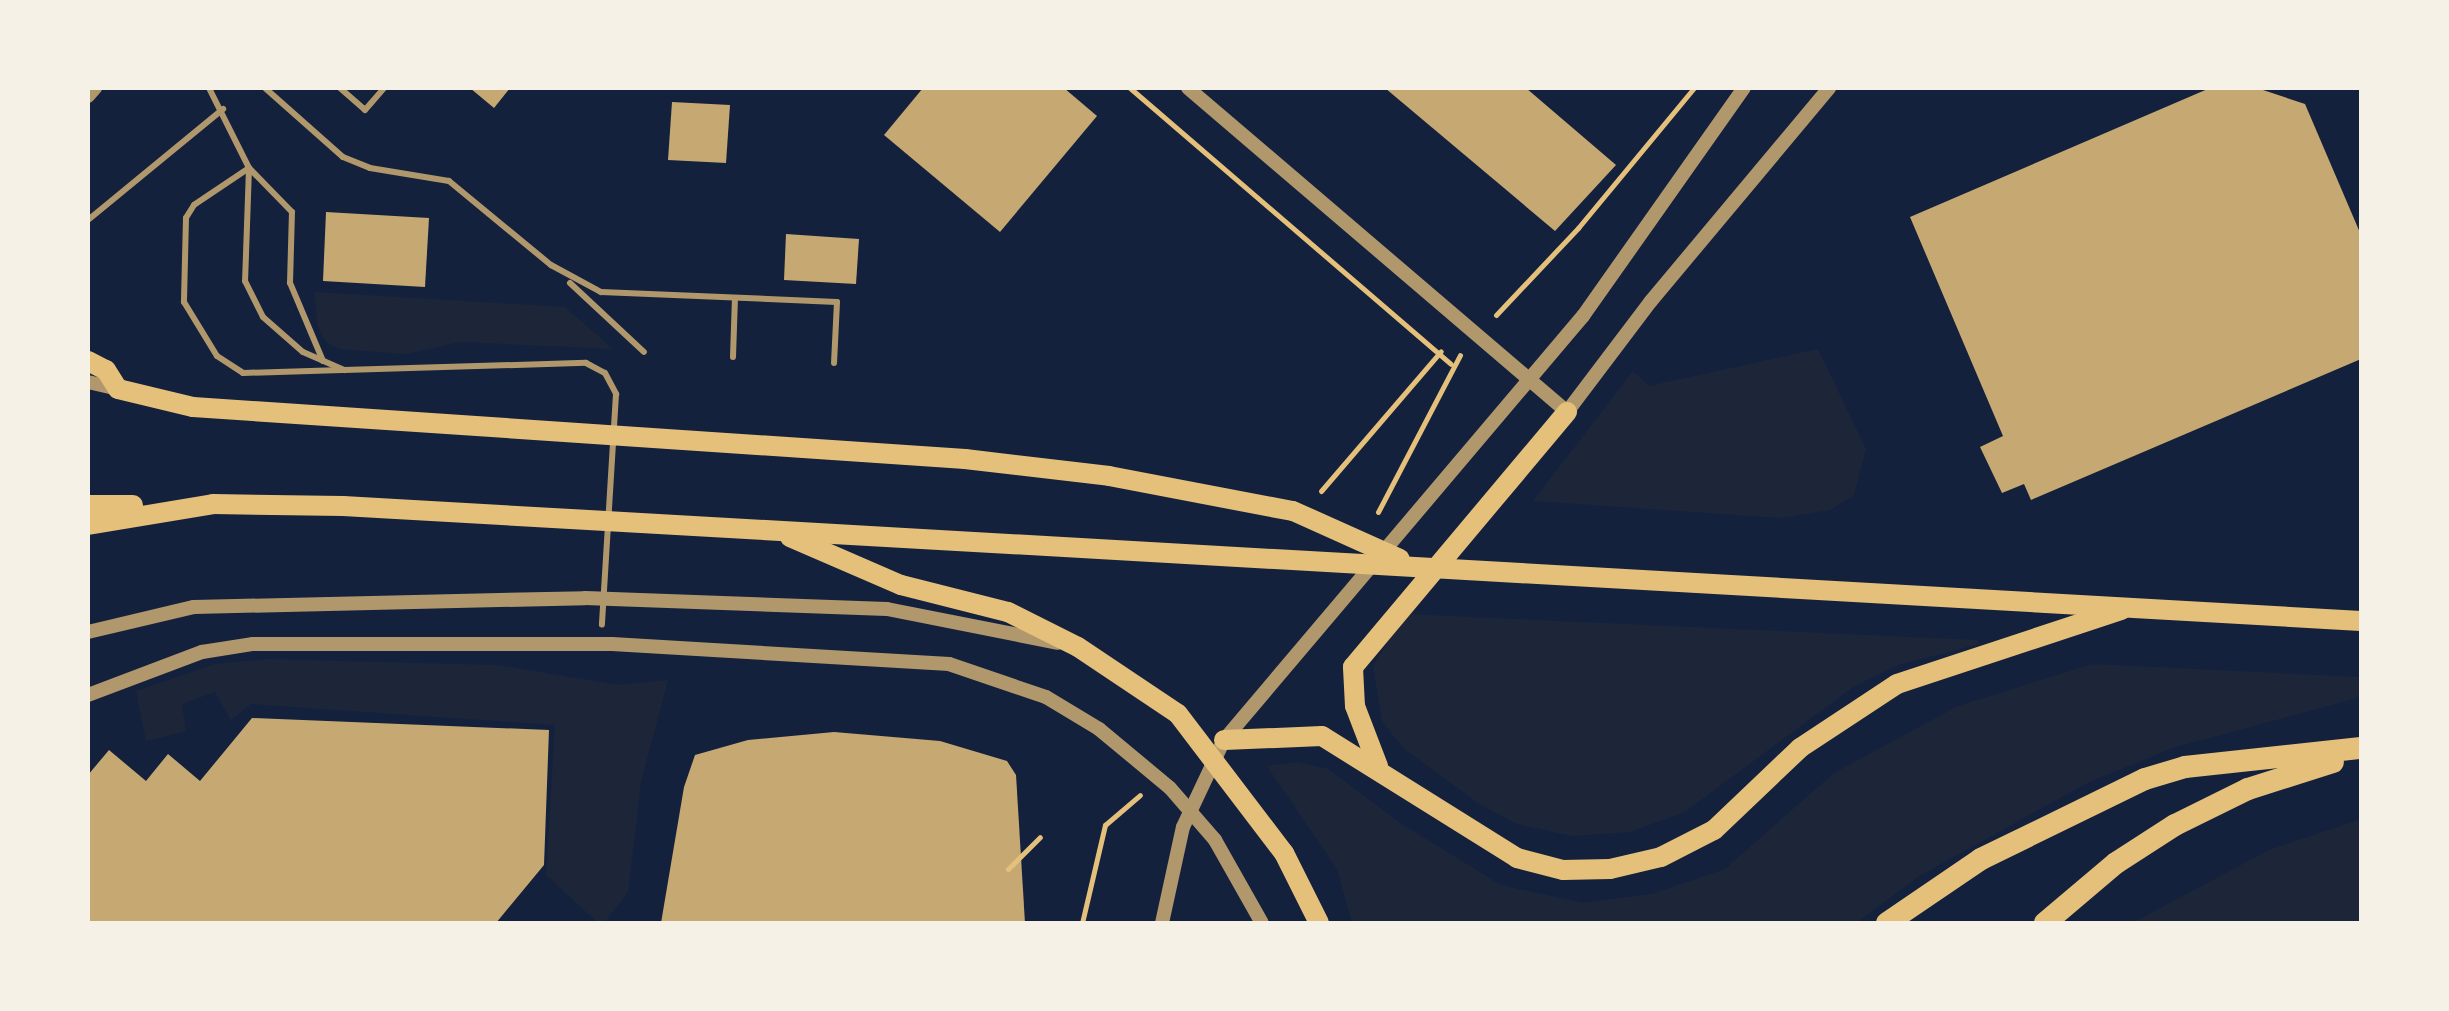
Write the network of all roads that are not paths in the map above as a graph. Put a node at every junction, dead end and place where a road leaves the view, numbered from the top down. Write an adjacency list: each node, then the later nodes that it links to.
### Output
1 (95, 88): 9 (street)
2 (209, 88): 10 (lane)
3 (265, 88): 13 (lane)
4 (340, 88): 5 (lane)
5 (384, 88)
6 (1188, 88): 21 (street)
7 (1744, 88): 21 (street)
8 (1829, 88): 25 (street)
9 (88, 96)
10 (223, 109): 11 (lane); 12 (lane)
11 (249, 168): 18 (lane); 18 (lane); 20 (lane)
12 (88, 220)
13 (551, 265): 14 (lane); 15 (lane)
14 (735, 298): 16 (lane); 19 (lane)
15 (644, 352)
16 (733, 357)
17 (88, 361): 23 (main road)
18 (323, 361): 20 (lane)
19 (834, 363)
20 (344, 370): 33 (lane)
21 (1529, 379): 25 (street); 37 (street)
22 (88, 382): 23 (street)
23 (118, 389): 24 (street); 30 (main road)
24 (88, 392)
25 (1567, 412): 39 (main road)
26 (213, 504): 27 (main road); 28 (main road); 29 (main road)
27 (88, 505)
28 (88, 525)
29 (779, 532): 30 (main road); 35 (main road)
30 (1411, 564): 31 (main road)
31 (2129, 608): 32 (main road); 39 (main road)
32 (2361, 621)
33 (602, 625)
34 (88, 632): 35 (street)
35 (1078, 647): 40 (main road)
36 (88, 695): 42 (street)
37 (1224, 740): 39 (main road); 41 (street)
38 (2361, 751): 43 (highway); 44 (highway)
39 (1378, 766)
40 (1315, 917)
41 (1162, 923)
42 (1262, 923)
43 (1887, 923)
44 (2045, 923)

